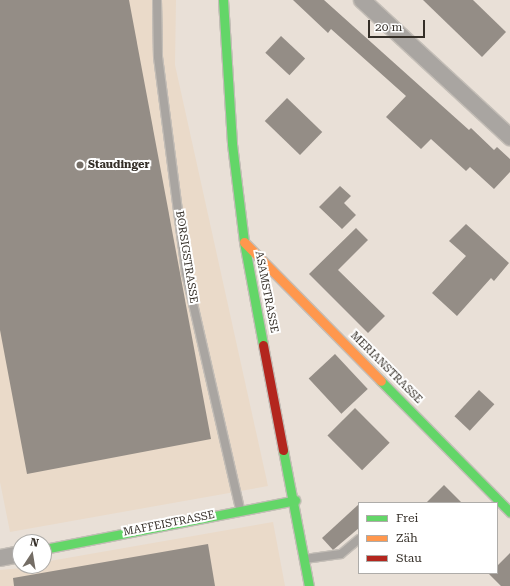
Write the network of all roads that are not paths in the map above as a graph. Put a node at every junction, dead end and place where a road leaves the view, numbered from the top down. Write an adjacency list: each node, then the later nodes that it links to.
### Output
1 (157, 0): 7 (lane, BORSIGSTRASSE)
2 (223, 0): 5 (street, ASAMSTRASSE)
3 (362, 0): 4 (street)
4 (510, 137)
5 (244, 242): 6 (street, ASAMSTRASSE); 8 (street, MERIANSTRASSE)
6 (295, 500): 7 (street, MAFFEISTRASSE); 13 (street, ASAMSTRASSE)
7 (240, 510): 10 (street, MAFFEISTRASSE)
8 (510, 512)
9 (358, 540): 13 (lane)
10 (52, 547)
11 (1, 554): 12 (street)
12 (12, 554)
13 (305, 559): 14 (street, ASAMSTRASSE)
14 (309, 586)

